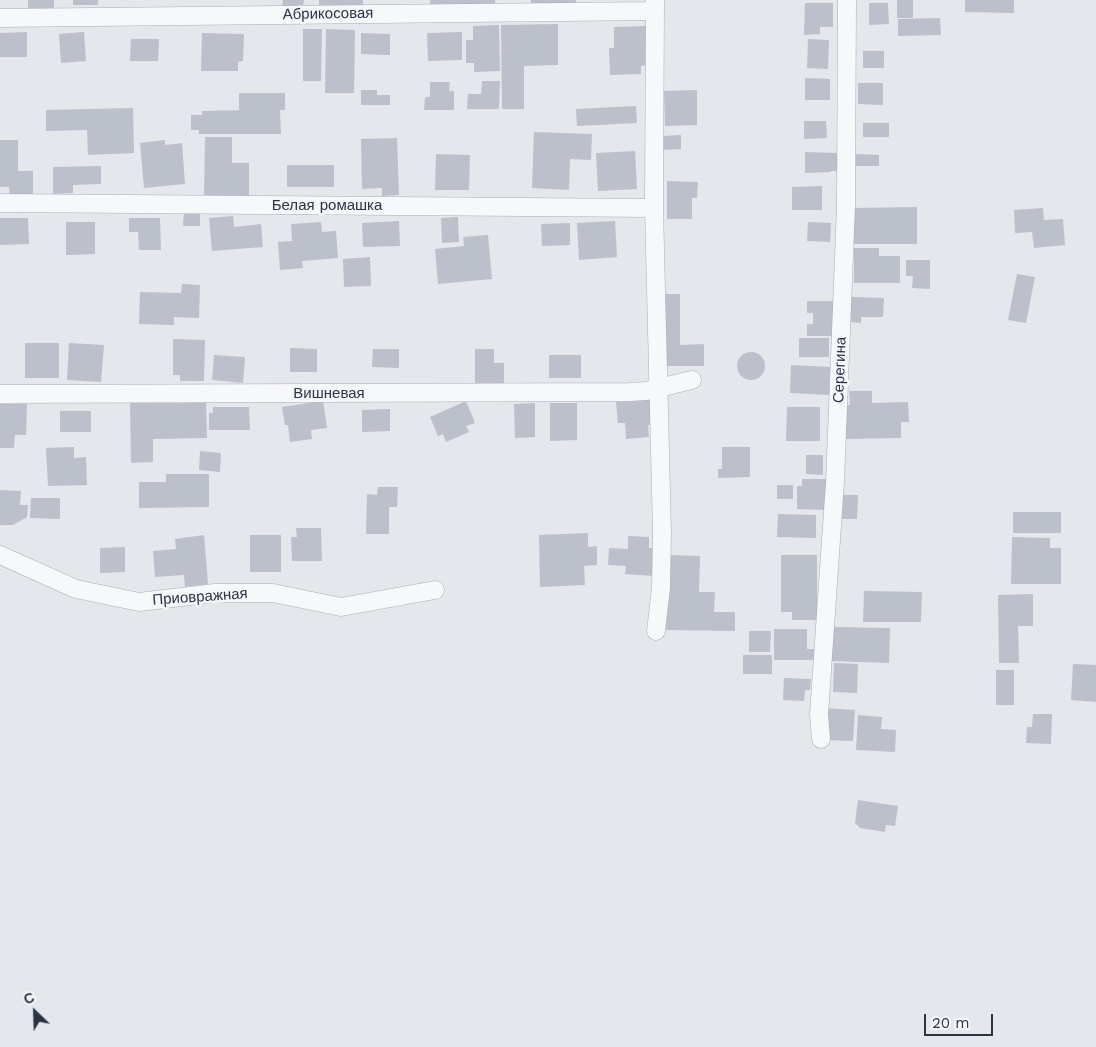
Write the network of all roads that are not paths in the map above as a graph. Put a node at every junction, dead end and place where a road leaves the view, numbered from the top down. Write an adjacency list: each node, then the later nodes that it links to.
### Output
1 (847, 0): 12 (street, Серегина)
2 (655, 6): 3 (street, Абрикосовая); 5 (street)
3 (0, 18)
4 (0, 203): 5 (street, Белая ромашка)
5 (654, 208): 7 (street)
6 (692, 380): 7 (street, Вишневая)
7 (658, 388): 8 (street, Вишневая); 11 (street)
8 (0, 394)
9 (0, 555): 10 (street, Приовражная)
10 (435, 590)
11 (656, 631)
12 (821, 739)

